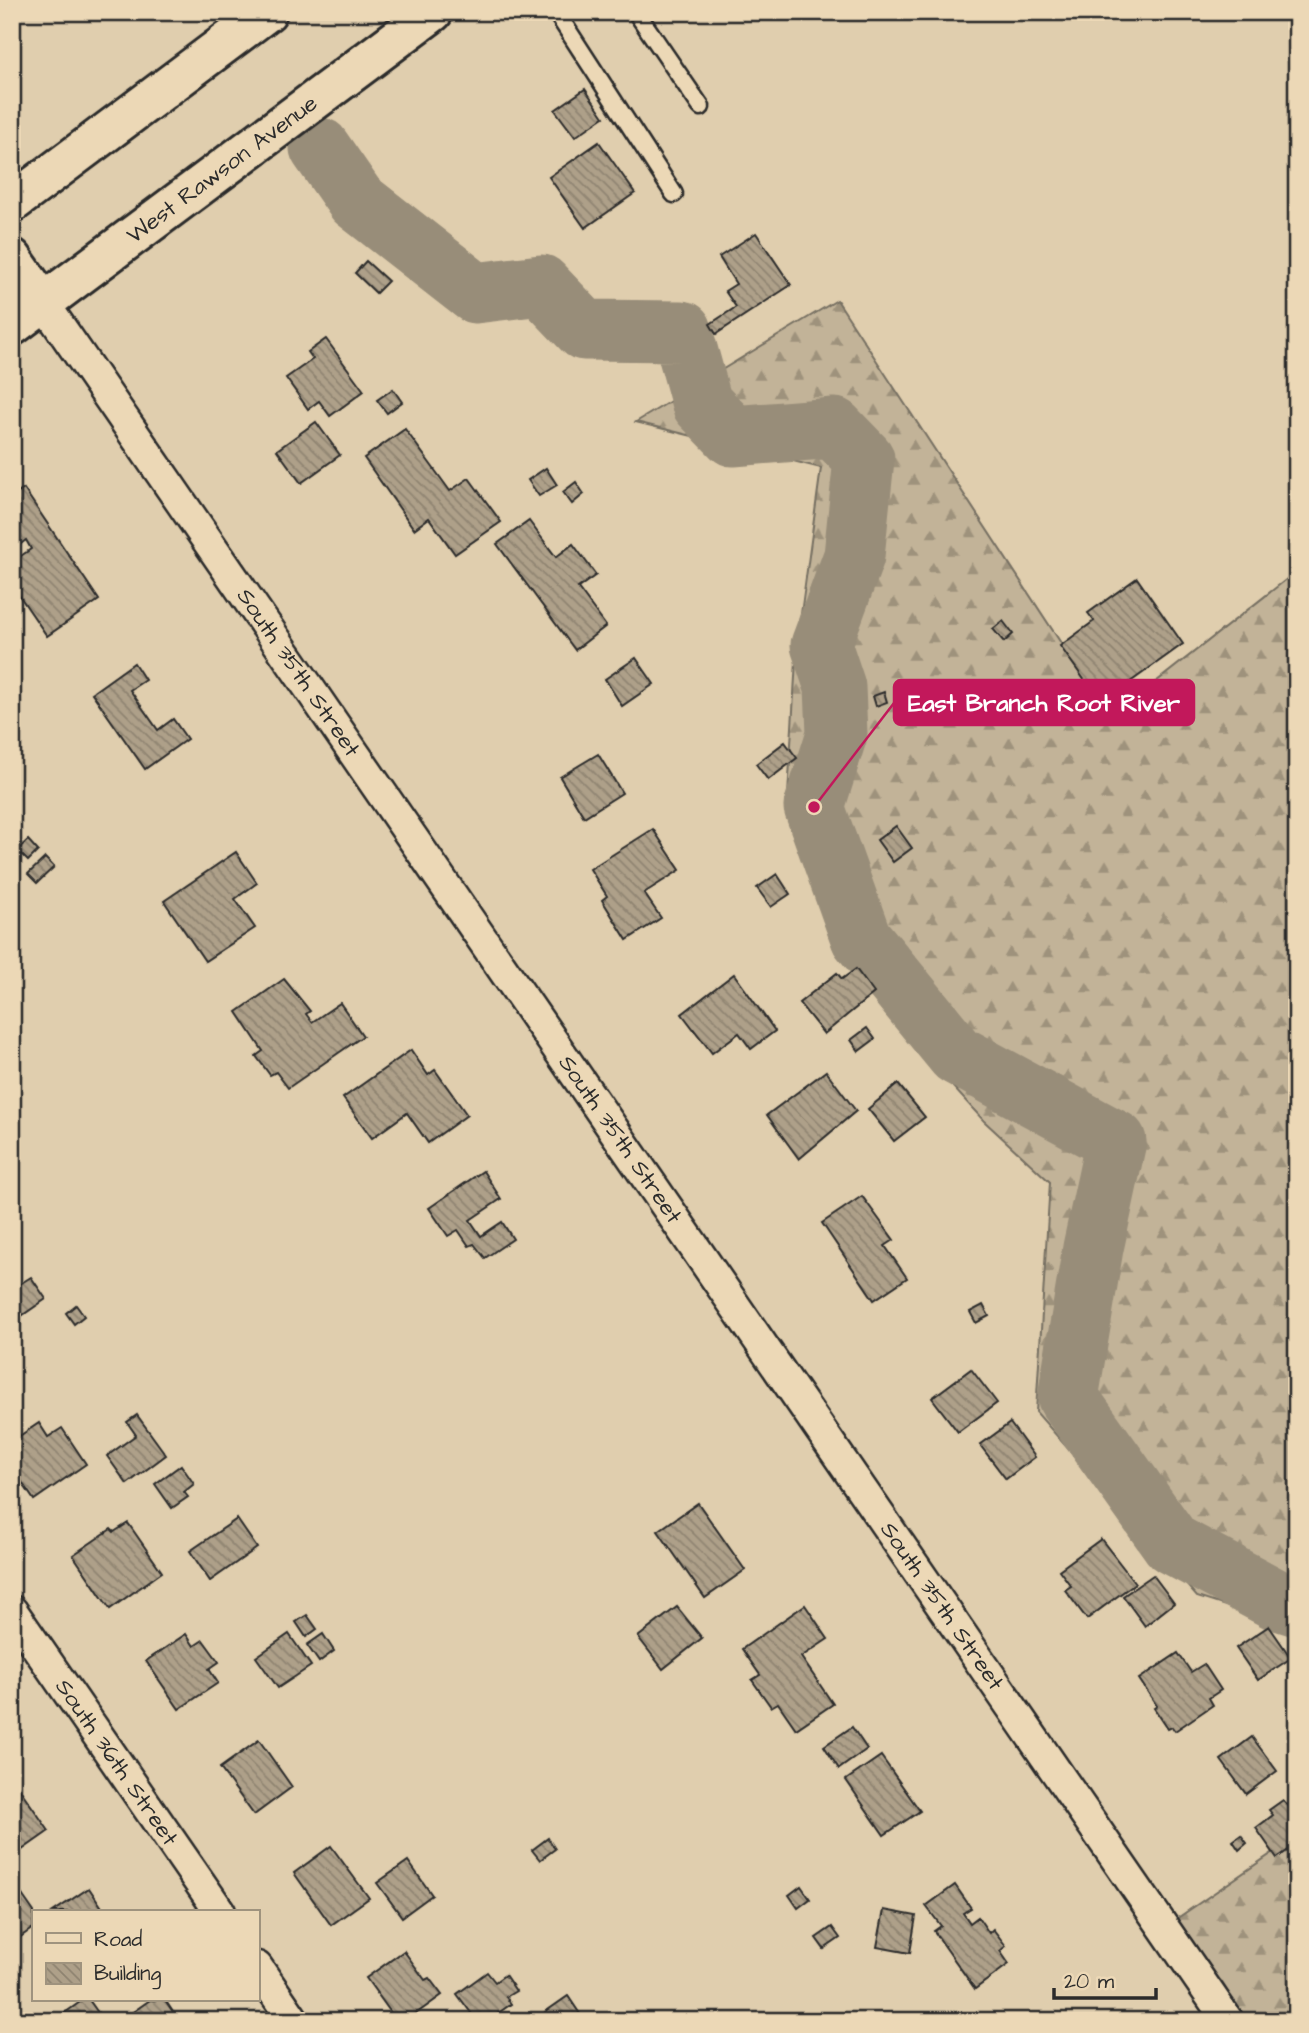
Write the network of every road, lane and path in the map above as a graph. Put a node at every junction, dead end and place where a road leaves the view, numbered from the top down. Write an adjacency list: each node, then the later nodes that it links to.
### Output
1 (433, 12): 9 (main road, West Rawson Avenue)
2 (556, 12): 6 (lane)
3 (636, 12): 5 (lane)
4 (266, 13): 7 (main road)
5 (701, 107)
6 (674, 194)
7 (12, 203)
8 (12, 258): 9 (main road, South 35th Street)
9 (43, 302): 10 (main road, West Rawson Avenue); 15 (street, South 35th Street)
10 (12, 326)
11 (12, 1611): 12 (street, South 36th Street)
12 (218, 1910)
13 (259, 1970): 14 (street)
14 (294, 2021)
15 (1228, 2021)

